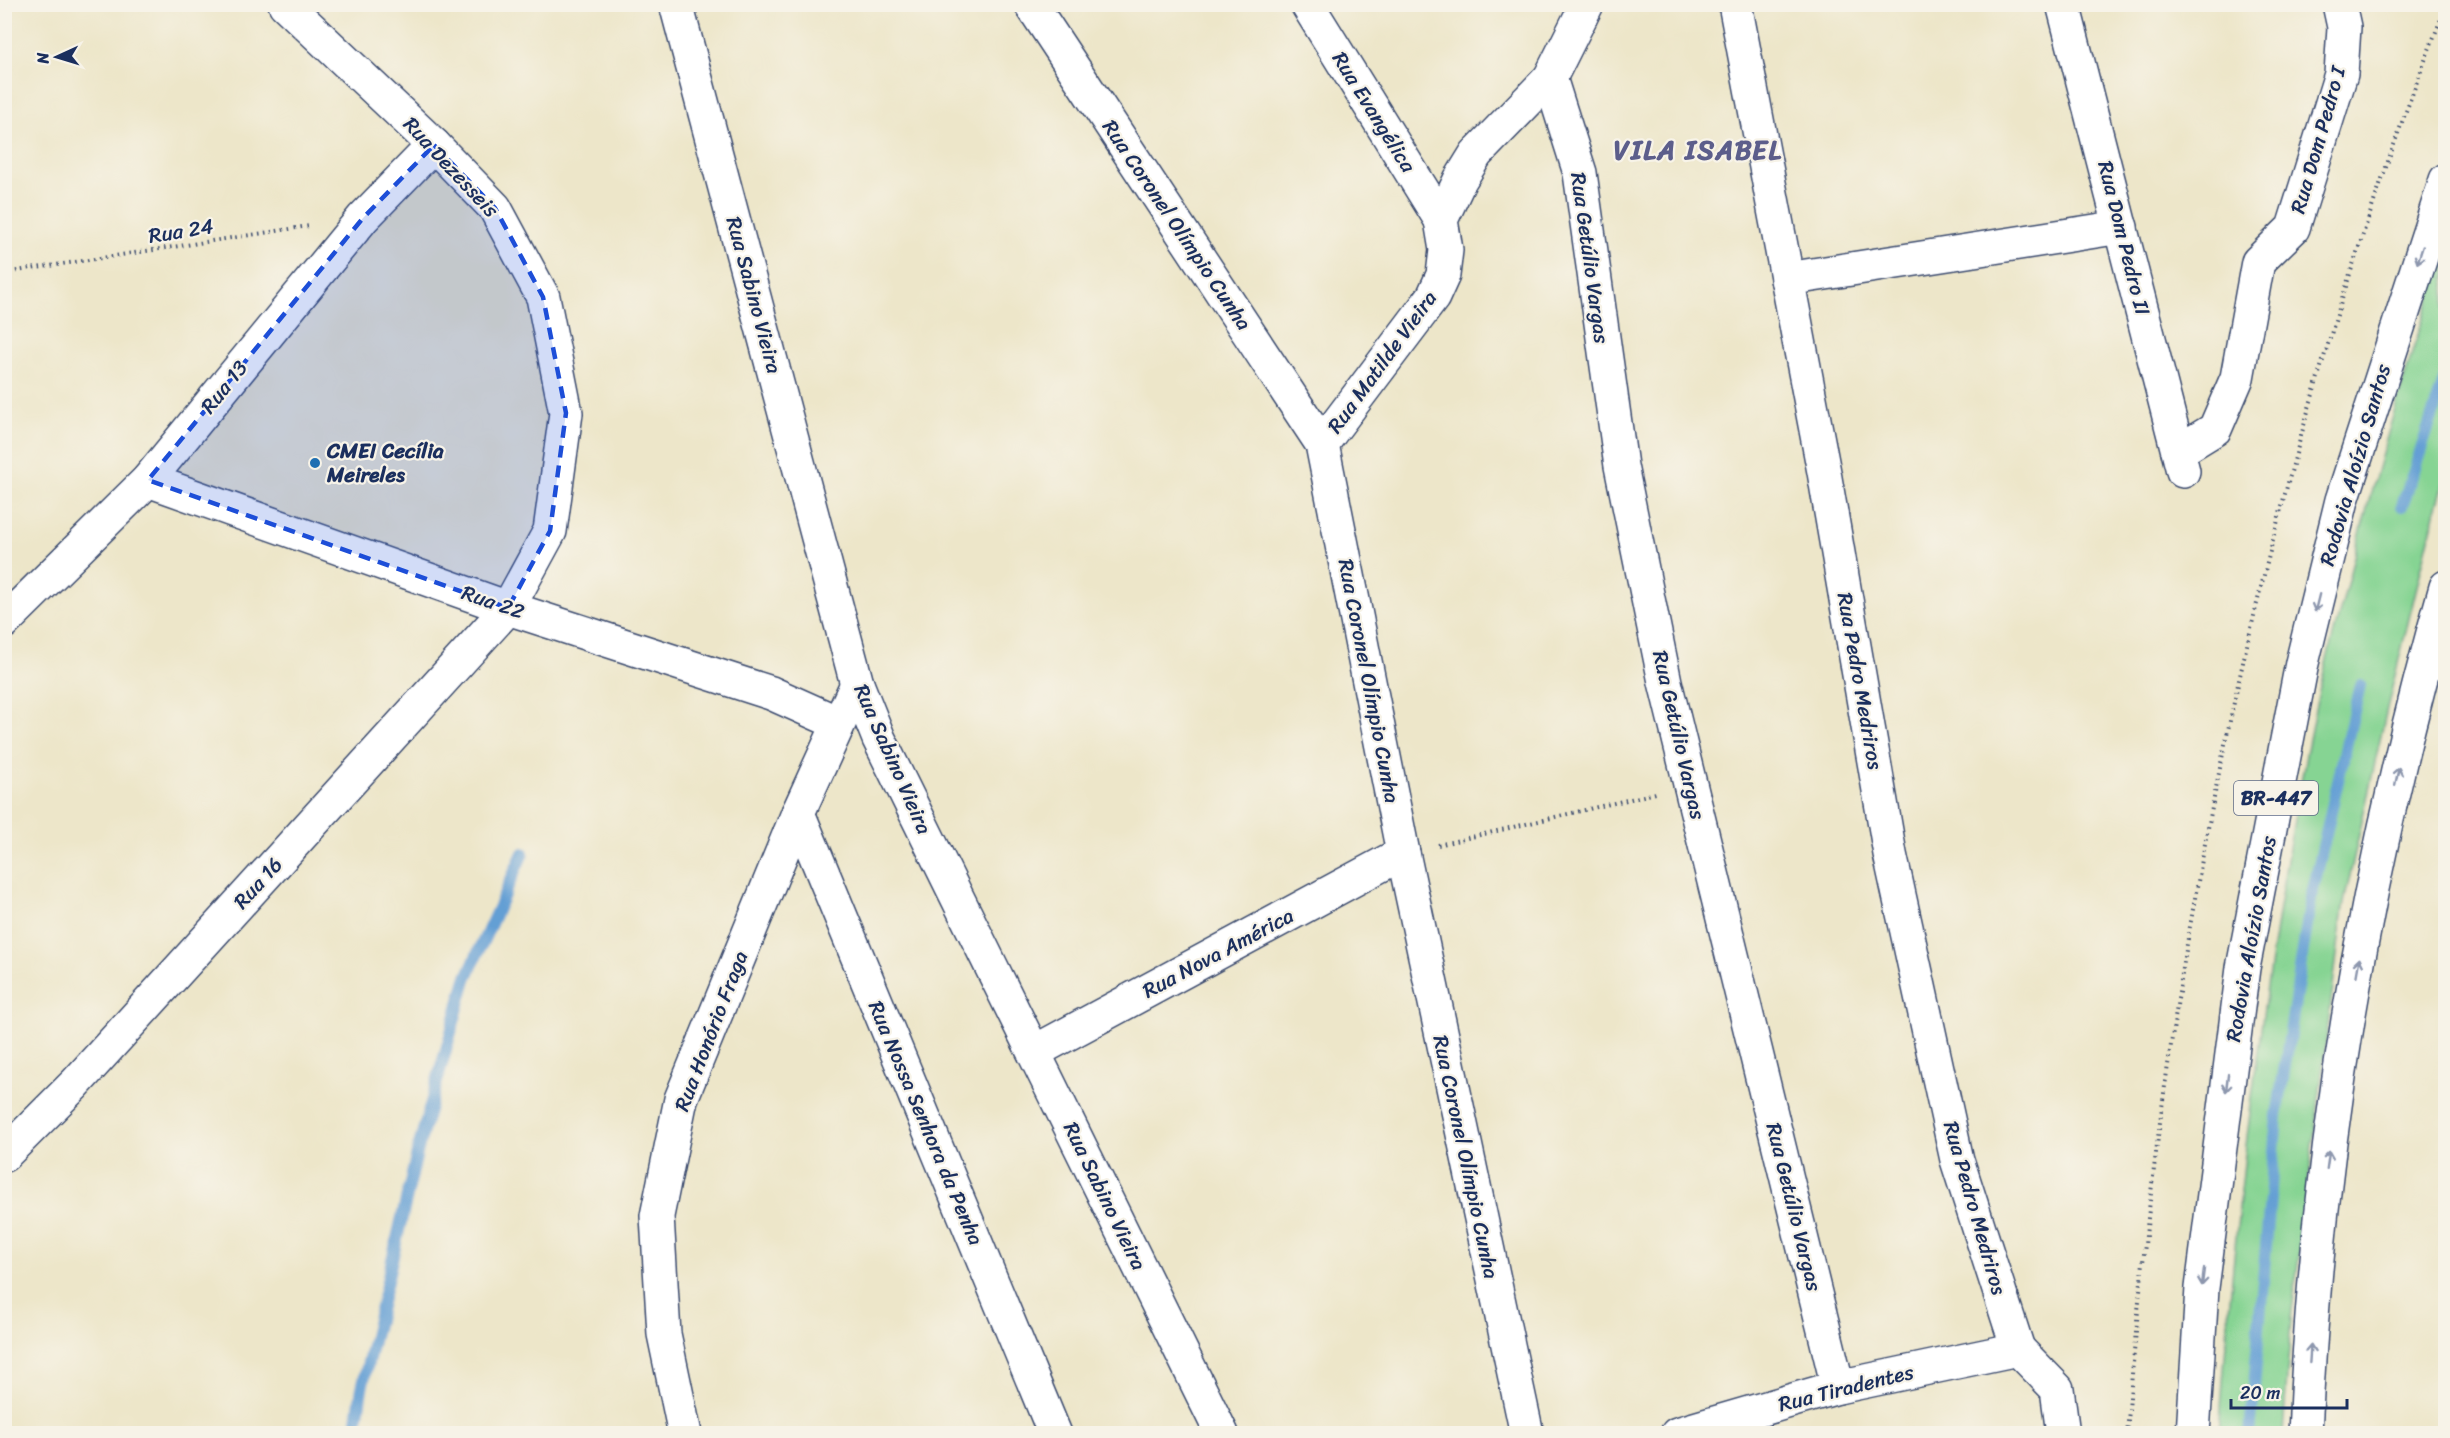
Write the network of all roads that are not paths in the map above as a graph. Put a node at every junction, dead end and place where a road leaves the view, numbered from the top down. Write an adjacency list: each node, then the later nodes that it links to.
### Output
1 (285, 4): 10 (street, Rua Dezesseis)
2 (676, 4): 21 (street, Rua Sabino Vieira)
3 (1030, 4): 15 (street, Rua Coronel Olímpio Cunha)
4 (1307, 4): 12 (street, Rua Evangélica)
5 (1587, 4): 9 (street)
6 (1735, 4): 14 (street, Rua Pedro Medriros)
7 (2063, 4): 13 (street, Rua Dom Pedro II)
8 (2339, 4): 16 (street, Rua Dom Pedro I)
9 (1550, 78): 12 (street); 28 (street, Rua Getúlio Vargas)
10 (434, 145): 17 (street, Rua 13); 19 (street, Rua Dezesseis)
11 (2445, 180): 35 (street, Rodovia Aloízio Santos / BR-447, one-way to 35)
12 (1441, 220): 15 (street, Rua Matilde Vieira)
13 (2121, 227): 14 (street); 16 (street, Rua Dom Pedro II)
14 (1787, 279): 27 (street, Rua Pedro Medriros)
15 (1322, 444): 24 (street, Rua Coronel Olímpio Cunha)
16 (2181, 461)
17 (148, 480): 19 (street, Rua 22); 20 (street, Rua 13)
18 (2445, 587): 36 (street, one-way to 18)
19 (508, 608): 22 (street, Rua 22); 26 (street, Rua 16)
20 (4, 622)
21 (857, 684): 22 (street, Rua Honório Fraga); 25 (street, Rua Sabino Vieira)
22 (838, 723): 23 (street, Rua Honório Fraga)
23 (798, 813): 29 (street, Rua Honório Fraga); 30 (street, Rua Nossa Senhora da Penha)
24 (1403, 853): 25 (street, Rua Nova América); 32 (street, Rua Coronel Olímpio Cunha)
25 (1034, 1052): 31 (street, Rua Sabino Vieira)
26 (4, 1155)
27 (2018, 1349): 28 (street, Rua Tiradentes); 34 (street)
28 (1838, 1388): 33 (street, Rua Tiradentes)
29 (685, 1434)
30 (1055, 1434)
31 (1222, 1434)
32 (1527, 1434)
33 (1677, 1434)
34 (2063, 1434)
35 (2193, 1434)
36 (2305, 1434)

